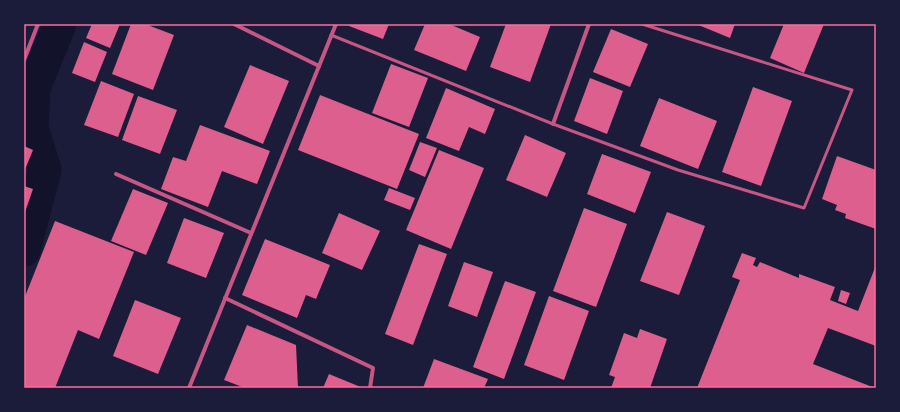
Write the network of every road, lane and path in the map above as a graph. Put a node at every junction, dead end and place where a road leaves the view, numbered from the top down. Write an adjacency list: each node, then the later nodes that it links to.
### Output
1 (38, 24): 7 (street)
2 (234, 24): 8 (street)
3 (336, 24): 6 (street)
4 (589, 24): 9 (street)
5 (642, 24): 9 (lane)
6 (332, 35): 8 (street); 9 (lane)
7 (24, 60)
8 (319, 66): 11 (street)
9 (554, 124)
10 (116, 174): 11 (street)
11 (251, 233): 12 (street)
12 (225, 298): 13 (street); 14 (street)
13 (189, 388)
14 (370, 388)

